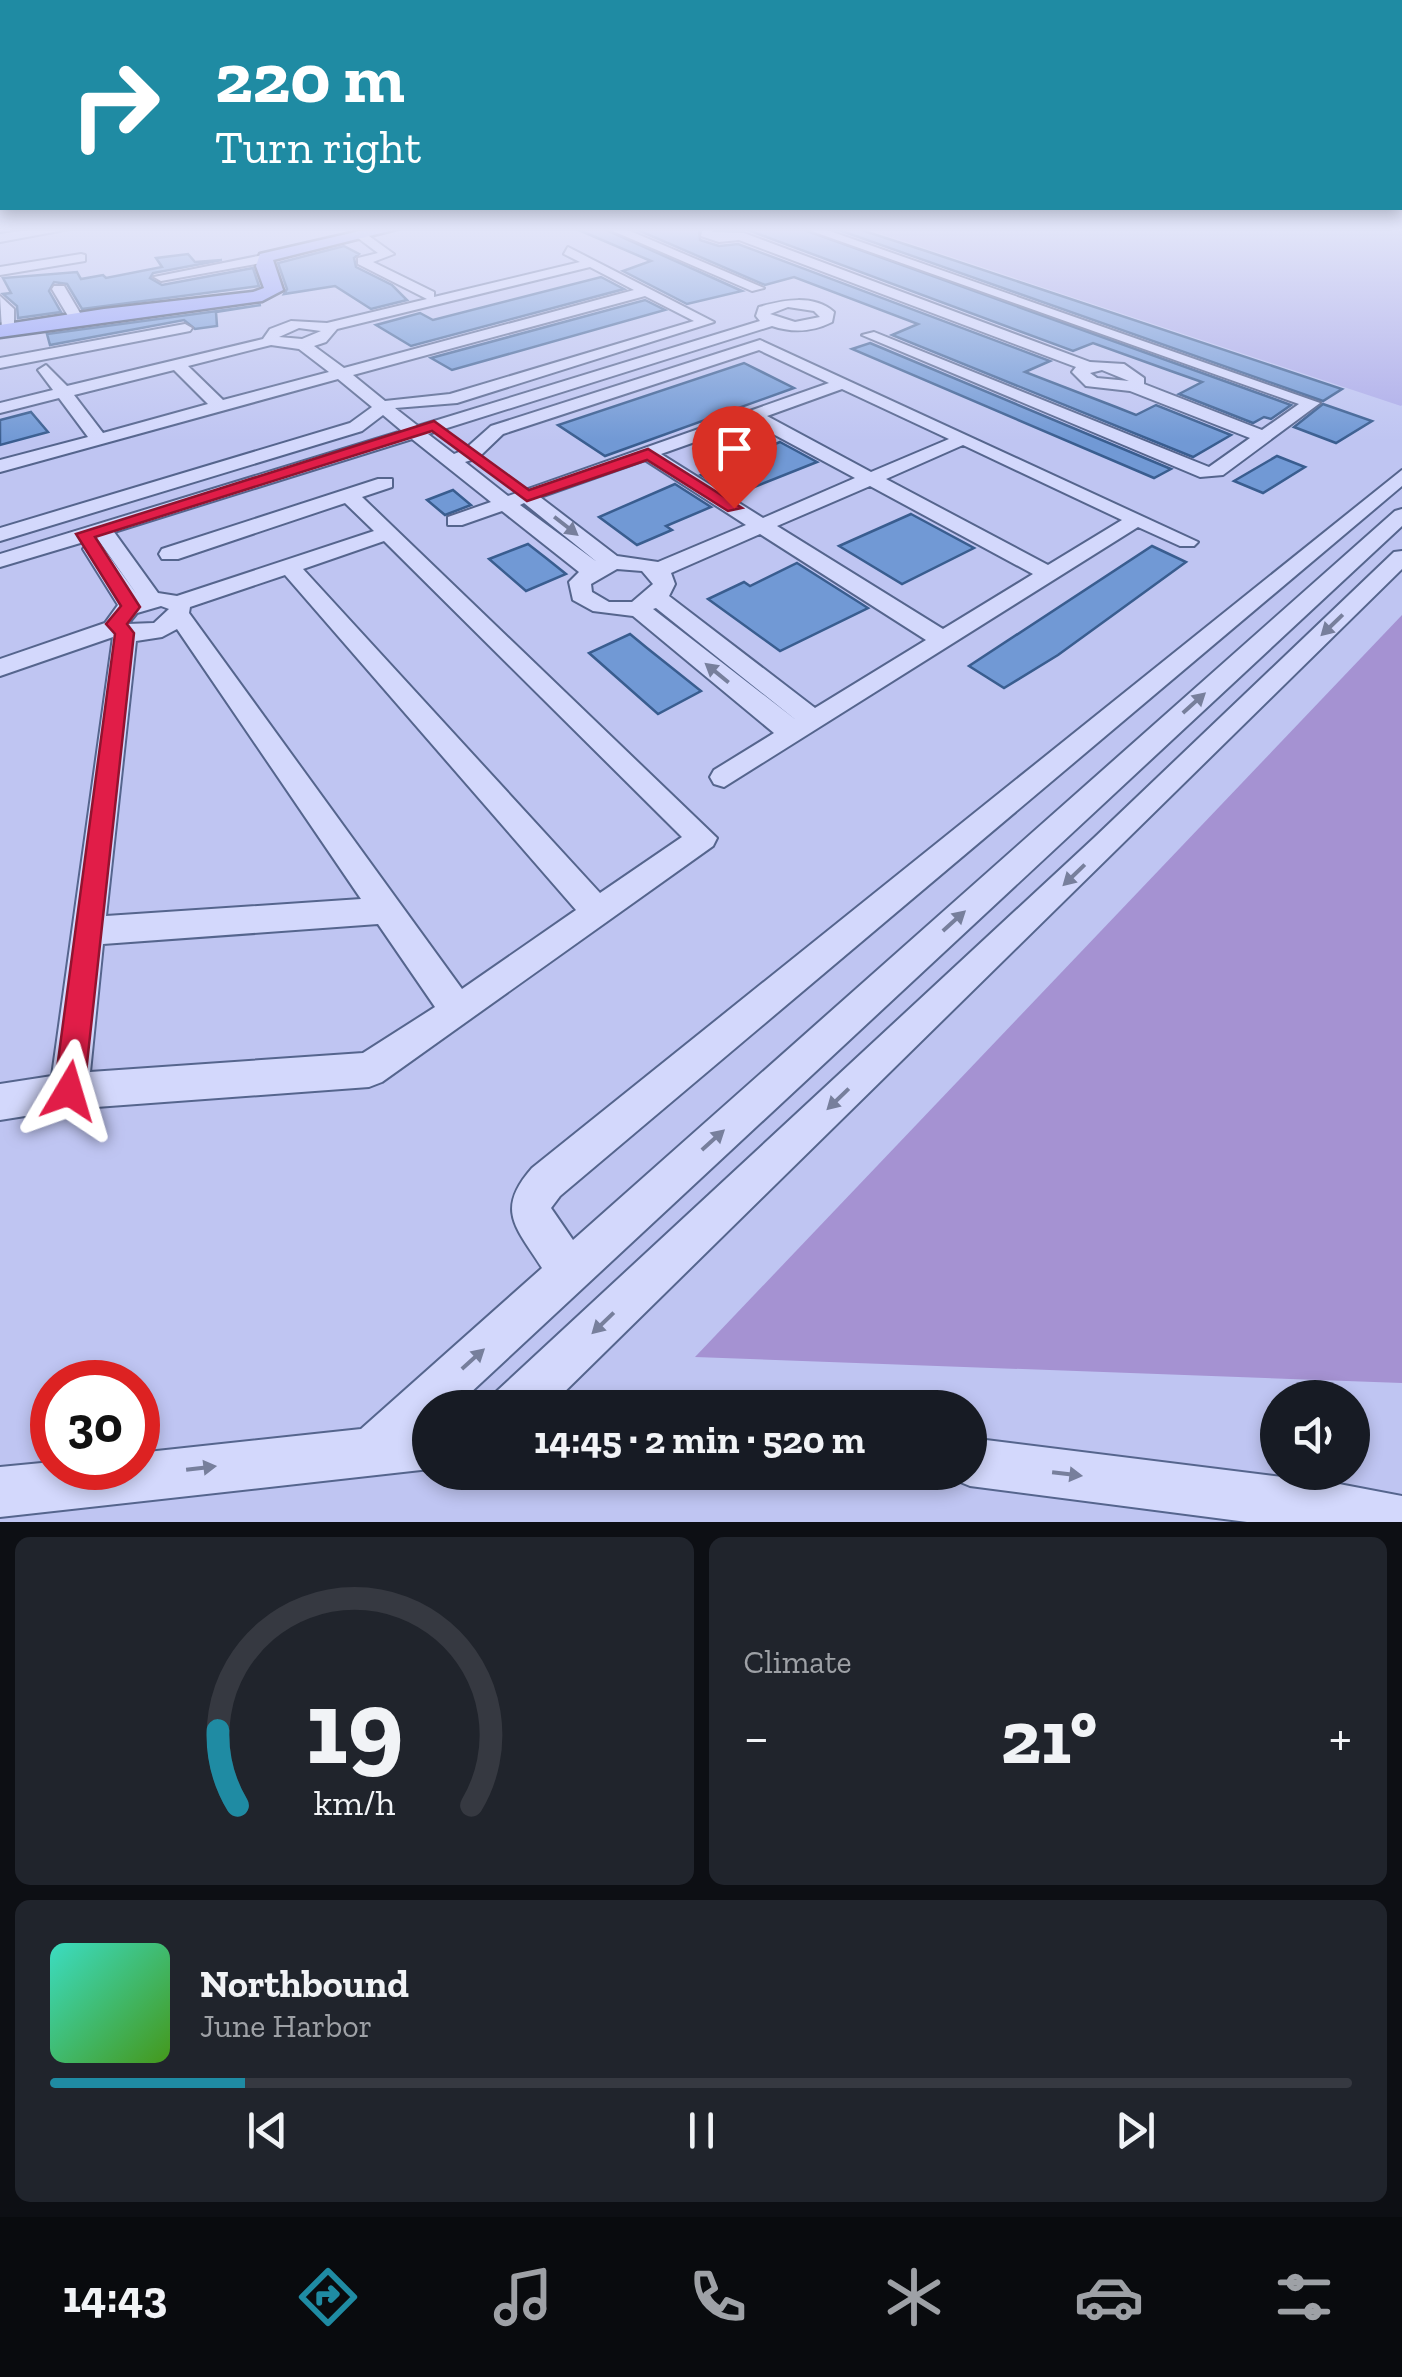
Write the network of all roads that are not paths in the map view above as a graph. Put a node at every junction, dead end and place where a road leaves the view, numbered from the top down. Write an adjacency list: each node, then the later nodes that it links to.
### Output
1 (65, 299): 14 (street)
2 (231, 299): 14 (main road)
3 (437, 299): 11 (street)
4 (538, 299): 13 (street)
5 (616, 299): 13 (street)
6 (658, 299): 34 (street)
7 (843, 299): 12 (street)
8 (901, 299): 28 (street)
9 (1014, 299): 23 (street)
10 (0, 300): 19 (street)
11 (412, 306): 17 (street); 21 (street)
12 (818, 307): 15 (street); 15 (street)
13 (560, 314): 17 (street)
14 (76, 318): 19 (main road)
15 (771, 322): 39 (street)
16 (185, 328): 24 (street)
17 (453, 331): 27 (street)
18 (54, 334): 19 (street)
19 (3, 335)
20 (869, 335): 36 (street)
21 (317, 337): 22 (street); 22 (street); 27 (street)
22 (271, 341): 25 (street)
23 (1164, 350): 29 (street); 41 (street)
24 (0, 363)
25 (177, 364): 32 (street); 35 (street)
26 (46, 370): 32 (street)
27 (350, 371): 34 (street); 35 (street)
28 (1090, 375): 29 (street); 31 (street)
29 (1129, 377): 41 (street)
30 (844, 383): 38 (street); 43 (street); 44 (street)
31 (1074, 391)
32 (62, 393): 37 (street); 42 (street)
33 (1056, 398): 36 (street)
34 (394, 403): 39 (street); 40 (street); 60 (street)
35 (219, 406): 42 (street)
36 (1038, 406): 41 (street)
37 (0, 408)
38 (753, 416): 45 (street); 49 (street)
39 (434, 426): 40 (street); 44 (street)
40 (414, 432): 46 (street); 58 (street)
41 (1265, 438)
42 (99, 439): 47 (street)
43 (963, 439): 49 (street); 55 (street)
44 (471, 454): 46 (street); 52 (street)
45 (648, 454): 52 (street); 57 (street)
46 (452, 461): 53 (street)
47 (0, 466)
48 (1402, 476): 83 (street)
49 (870, 479): 57 (street); 68 (street)
50 (385, 483): 51 (street)
51 (349, 495): 59 (street); 62 (street)
52 (527, 496): 53 (street); 66 (street, one-way to 66)
53 (506, 503): 56 (street); 66 (street)
54 (1402, 515): 75 (street, one-way to 54)
55 (1137, 520): 61 (street); 68 (street)
56 (454, 521)
57 (762, 526): 67 (street); 71 (street)
58 (93, 532): 64 (street); 70 (street)
59 (387, 533): 65 (street); 78 (street)
60 (0, 535)
61 (1187, 542)
62 (170, 554)
63 (1402, 556): 76 (street, one-way to 76)
64 (0, 560)
65 (290, 566): 70 (street); 78 (street)
66 (600, 566): 67 (street); 69 (street)
67 (659, 570): 69 (street)
68 (1049, 574): 71 (street)
69 (648, 604): 73 (street)
70 (147, 614): 72 (street); 77 (street); 79 (street)
71 (943, 640): 73 (street)
72 (0, 668)
73 (804, 728): 74 (street)
74 (724, 777)
75 (1067, 818): 76 (street); 83 (street, one-way to 75)
76 (1106, 845): 84 (street, one-way to 84)
77 (387, 910): 79 (street); 80 (street)
78 (598, 913): 80 (street)
79 (88, 931): 81 (street)
80 (458, 1011): 81 (street)
81 (69, 1091): 82 (street)
82 (0, 1102)
83 (569, 1271): 86 (street, one-way to 83)
84 (533, 1390)
85 (412, 1446): 86 (street)
86 (374, 1448): 88 (street, one-way to 86)
87 (987, 1464): 89 (street, one-way to 89)
88 (0, 1492)
89 (1402, 1522)

